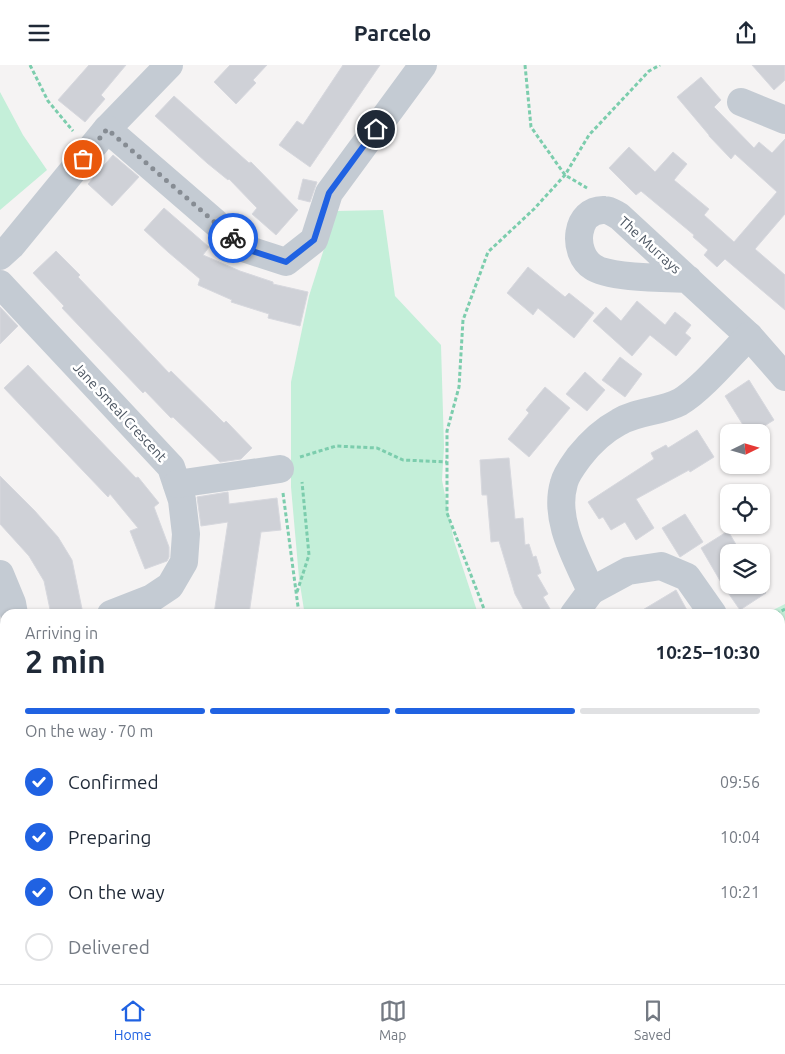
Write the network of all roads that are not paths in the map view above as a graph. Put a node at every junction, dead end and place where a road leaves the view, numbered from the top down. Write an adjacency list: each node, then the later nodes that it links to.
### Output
1 (169, 65): 5 (street)
2 (423, 65): 5 (street)
3 (741, 102): 4 (street)
4 (785, 120)
5 (107, 129): 8 (street)
6 (595, 193): 7 (street)
7 (619, 216): 9 (street, The Murrays); 9 (street, The Murrays)
8 (0, 256)
9 (688, 279): 11 (street, The Murrays)
10 (0, 284): 14 (street, Jane Smeal Crescent)
11 (749, 336): 12 (street, The Murrays); 16 (street)
12 (785, 377)
13 (293, 468): 14 (street)
14 (177, 484): 18 (street, Jane Smeal Crescent)
15 (0, 574): 17 (street)
16 (591, 591): 19 (street); 20 (street)
17 (13, 609)
18 (123, 609)
19 (578, 609)
20 (709, 609)

